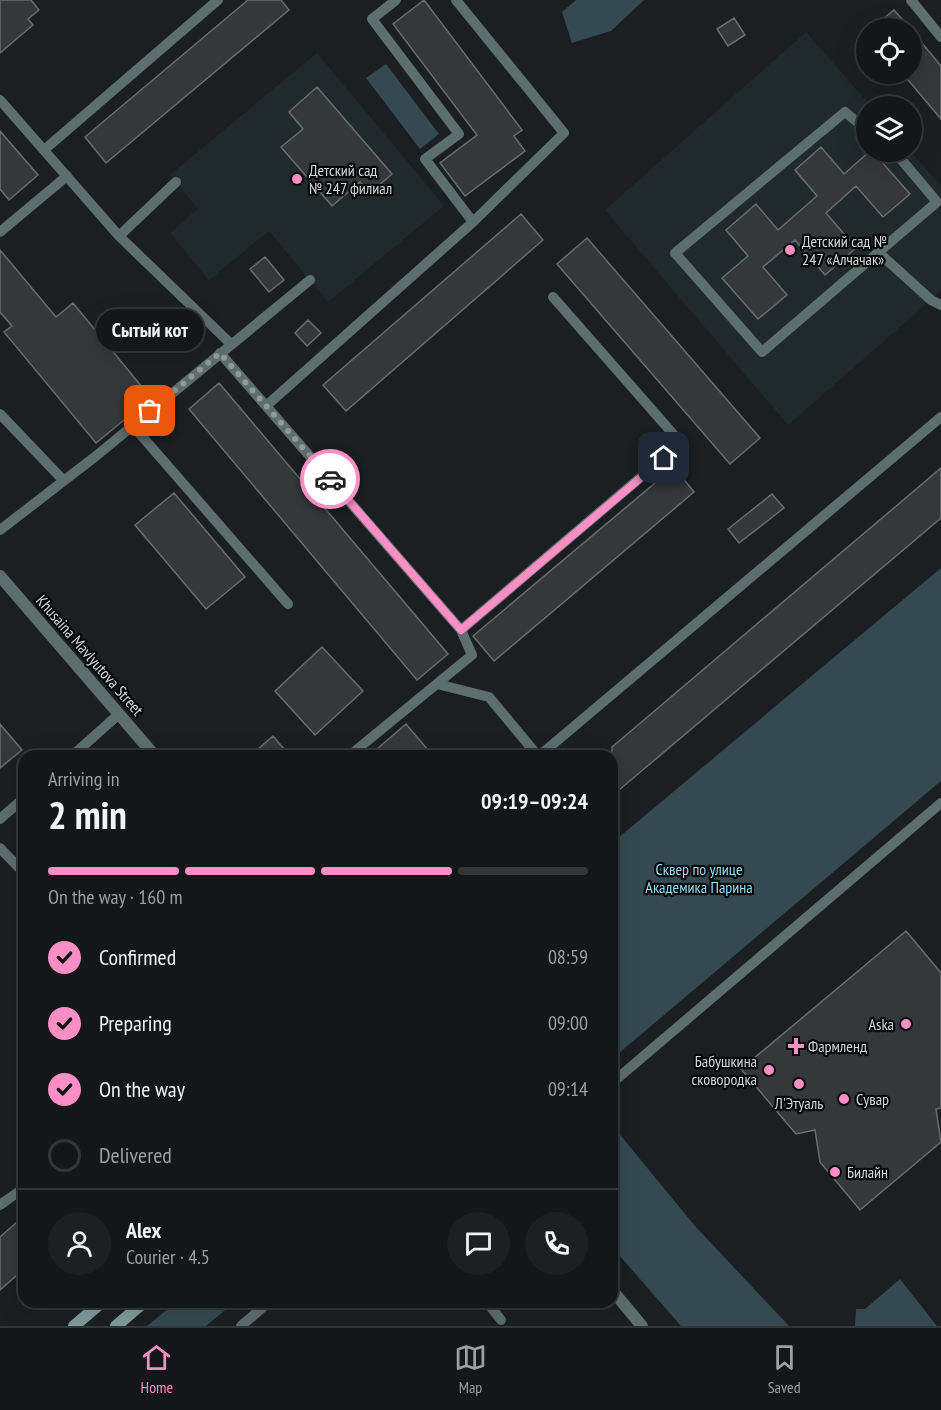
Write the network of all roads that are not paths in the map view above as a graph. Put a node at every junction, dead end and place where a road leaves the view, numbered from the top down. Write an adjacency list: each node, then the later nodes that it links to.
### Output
1 (218, 0): 8 (lane)
2 (396, 0): 12 (lane)
3 (456, 0): 12 (lane)
4 (910, 0): 5 (lane)
5 (941, 37)
6 (0, 100): 8 (lane)
7 (856, 121): 15 (lane)
8 (44, 150): 10 (lane)
9 (903, 162): 15 (lane)
10 (67, 176): 13 (lane); 14 (lane)
11 (176, 182): 14 (lane)
12 (473, 222): 21 (lane)
13 (0, 232)
14 (119, 236): 19 (lane)
15 (878, 252): 18 (lane)
16 (310, 280): 19 (lane)
17 (553, 297): 29 (lane)
18 (941, 305)
19 (231, 344): 20 (lane)
20 (220, 353): 21 (lane); 24 (lane)
21 (266, 406): 29 (lane)
22 (0, 414): 25 (lane)
23 (941, 417): 36 (lane)
24 (133, 426): 25 (lane); 28 (lane)
25 (64, 481): 26 (lane)
26 (0, 530)
27 (0, 576): 31 (street, Khusaina Mavlyutova Street)
28 (288, 604)
29 (461, 630): 30 (lane)
30 (437, 684): 34 (lane); 35 (lane)
31 (119, 714): 32 (lane); 33 (street, Khusaina Mavlyutova Street)
32 (79, 750)
33 (150, 750)
34 (356, 750)
35 (533, 750)
36 (545, 750)
37 (18, 803): 39 (lane)
38 (941, 803): 42 (lane)
39 (0, 819)
40 (0, 848): 41 (lane)
41 (18, 867)
42 (618, 1078)
43 (18, 1192): 44 (lane)
44 (0, 1205)
45 (618, 1297): 54 (street)
46 (95, 1308): 51 (main road)
47 (137, 1308): 52 (main road)
48 (262, 1308): 53 (lane)
49 (492, 1308): 50 (lane)
50 (501, 1320)
51 (74, 1326)
52 (116, 1326)
53 (241, 1326)
54 (642, 1326)

